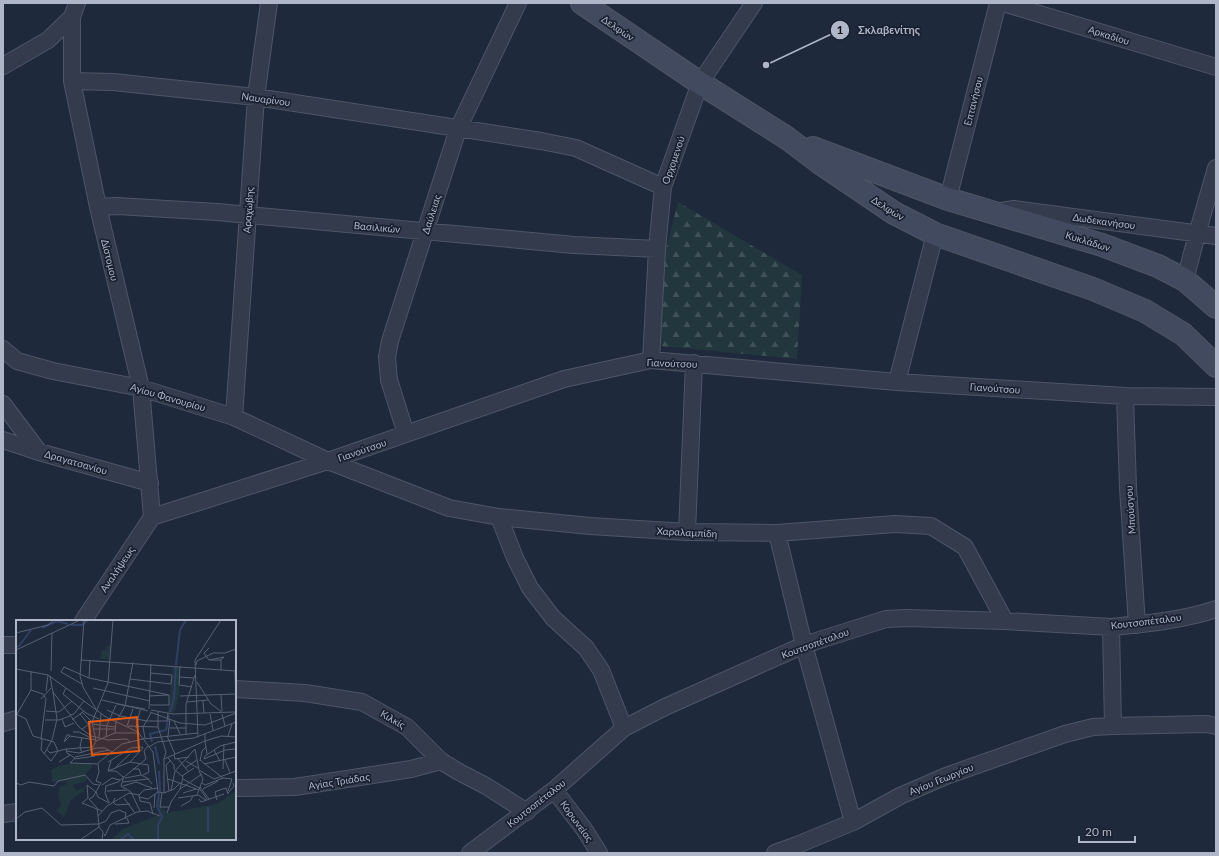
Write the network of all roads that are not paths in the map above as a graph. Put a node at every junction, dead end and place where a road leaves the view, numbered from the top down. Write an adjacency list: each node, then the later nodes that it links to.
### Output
1 (269, 3): 12 (street, Αραχώβης)
2 (518, 3): 13 (street, Δαύλειας)
3 (582, 3): 11 (main road, Δελφών)
4 (754, 3): 11 (street, Ορχομενού)
5 (998, 3): 17 (street, Επτανήσου)
6 (1003, 3): 9 (street, Αρκαδίου)
7 (75, 10): 8 (street); 10 (street, Δίστομου)
8 (3, 66)
9 (1216, 68)
10 (72, 81): 12 (street, Ναυαρίνου); 18 (street, Δίστομου)
11 (700, 84): 14 (main road, Δελφών); 16 (street, Ορχομενού)
12 (256, 98): 13 (street, Ναυαρίνου); 20 (street, Αραχώβης)
13 (458, 128): 16 (street, Ναυαρίνου); 21 (street, Δαύλειας)
14 (786, 138): 17 (main road); 22 (main road, Δελφών)
15 (1216, 168): 23 (street)
16 (663, 188): 25 (street, Ορχομενού)
17 (948, 199): 19 (main road, Κυκλάδων)
18 (98, 207): 20 (street, Βασιλικών); 33 (street, Δίστομου)
19 (993, 214): 23 (street, Δωδεκανήσου); 26 (main road, Κυκλάδων)
20 (248, 215): 21 (street, Βασιλικών); 37 (street, Αραχώβης)
21 (425, 232): 25 (street, Βασιλικών); 38 (street, Δαύλειας)
22 (935, 234): 31 (main road, Δελφών); 32 (street)
23 (1197, 234): 24 (street, Δωδεκανήσου); 26 (street)
24 (1216, 236)
25 (657, 249): 29 (street, Ορχομενού)
26 (1185, 280): 27 (main road, Κυκλάδων)
27 (1216, 307)
28 (3, 349): 33 (street, Αγίου Φανουρίου)
29 (651, 360): 30 (street, Γιανούτσου); 38 (street, Γιανούτσου)
30 (694, 363): 32 (street, Γιανούτσου); 45 (street)
31 (1216, 366)
32 (897, 382): 34 (street, Γιανούτσου)
33 (141, 388): 37 (street, Αγίου Φανουρίου); 42 (street, Δίστομου)
34 (1125, 396): 35 (street, Γιανούτσου); 50 (street, Μπούσγου)
35 (1216, 397)
36 (3, 404): 40 (street)
37 (234, 417): 41 (street, Αγίου Φανουρίου)
38 (406, 434): 41 (street, Γιανούτσου)
39 (3, 440): 40 (street, Δραγατσανίου)
40 (39, 452): 42 (street, Δραγατσανίου)
41 (328, 461): 43 (street, Χαραλαμπίδη); 44 (street, Γιανούτσου)
42 (150, 483): 44 (street, Δίστομου)
43 (499, 517): 45 (street, Χαραλαμπίδη); 60 (street)
44 (152, 518): 48 (street, Αναλήψεως)
45 (687, 532): 46 (street, Χαραλαμπίδη)
46 (777, 533): 49 (street, Χαραλαμπίδη); 54 (street)
47 (1216, 609): 50 (street, Κουτσοπέταλου)
48 (84, 620)
49 (1005, 621): 51 (street, Κουτσοπέταλου); 54 (street, Κουτσοπέταλου)
50 (1137, 625): 51 (street, Κουτσοπέταλου)
51 (1111, 627): 58 (street)
52 (3, 644): 53 (street)
53 (16, 645)
54 (804, 645): 60 (street, Κουτσοπέταλου); 67 (street)
55 (236, 690): 61 (street, Κιλκίς)
56 (16, 719): 57 (street)
57 (3, 723)
58 (1113, 726): 59 (street, Αγίου Γεωργίου); 67 (street, Αγίου Γεωργίου)
59 (1216, 726)
60 (624, 728): 63 (street, Κουτσοπέταλου)
61 (441, 761): 62 (street, Αγίας Τριάδας); 65 (street, Κιλκίς)
62 (236, 788)
63 (554, 790): 65 (street, Κουτσοπέταλου); 69 (street, Κορωνείας)
64 (16, 812): 66 (street)
65 (527, 812): 68 (street, Κουτσοπέταλου)
66 (3, 814)
67 (853, 822): 70 (street, Αγίου Γεωργίου)
68 (470, 853)
69 (599, 853)
70 (775, 853)

